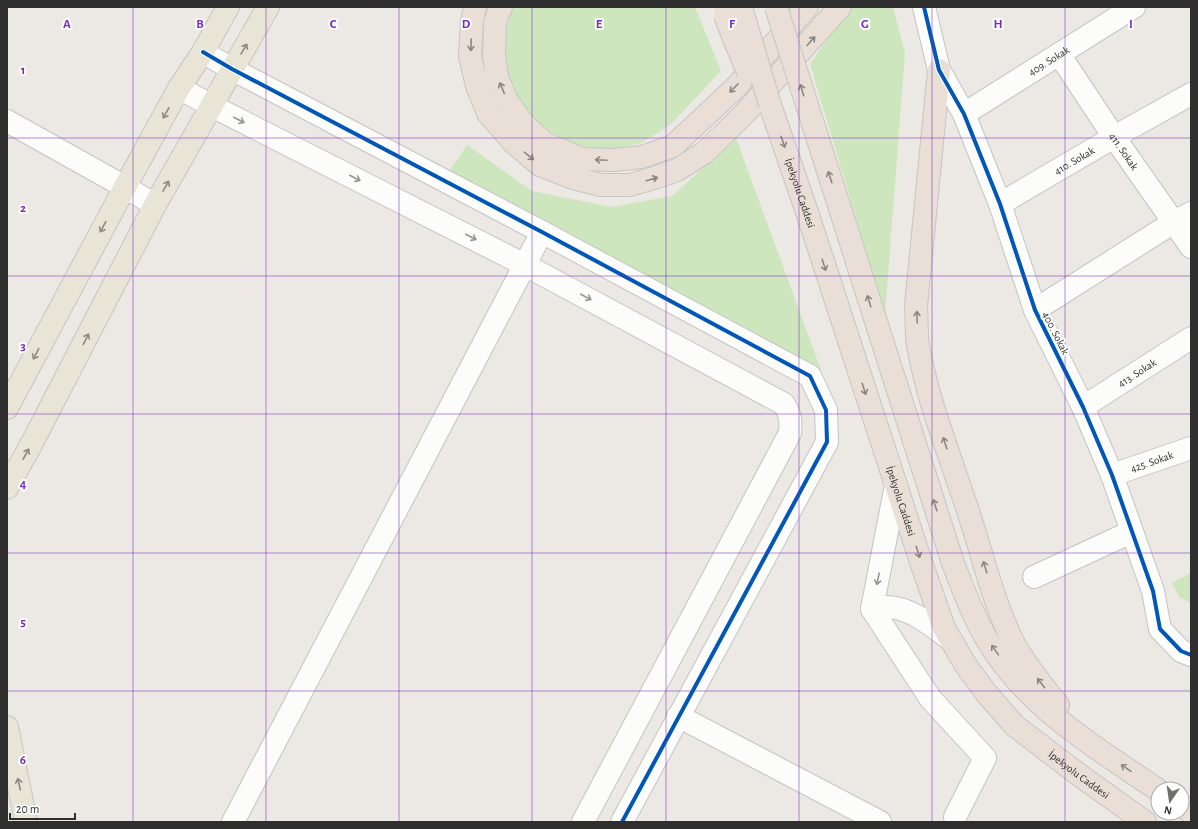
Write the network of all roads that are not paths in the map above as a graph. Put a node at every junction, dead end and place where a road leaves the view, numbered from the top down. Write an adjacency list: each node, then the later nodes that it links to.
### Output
1 (228, 7): 11 (main road)
2 (268, 7): 13 (main road, one-way to 2)
3 (475, 7): 7 (highway, one-way to 7)
4 (501, 7): 6 (highway, one-way to 4)
5 (776, 7): 43 (highway, one-way to 5, bridge)
6 (806, 7)
7 (840, 7)
8 (924, 7): 14 (street, 400. Sokak)
9 (1134, 7): 12 (street, 409. Sokak)
10 (729, 10): 34 (highway, İpekyolu Caddesi, one-way to 34, bridge)
11 (203, 52): 13 (street); 15 (main road)
12 (1059, 54): 18 (street, 409. Sokak); 20 (street, 411. Sokak)
13 (232, 69): 17 (main road); 25 (street)
14 (939, 70): 18 (street, 400. Sokak); 43 (highway, one-way to 14)
15 (180, 88): 17 (street); 21 (main road, one-way to 21)
16 (1191, 94): 20 (street, 410. Sokak)
17 (212, 106): 23 (main road, one-way to 17); 27 (street, one-way to 27)
18 (964, 114): 22 (street, 400. Sokak)
19 (7, 121): 21 (street)
20 (1114, 137): 22 (street, 410. Sokak); 24 (street, 411. Sokak)
21 (125, 187): 23 (street); 31 (main road, one-way to 31)
22 (1000, 204): 28 (street, 400. Sokak)
23 (155, 206): 35 (main road, one-way to 23)
24 (1182, 218): 26 (street, 411. Sokak); 28 (street)
25 (542, 232): 27 (street); 41 (street)
26 (1191, 247)
27 (525, 265): 47 (street); 48 (street, one-way to 48)
28 (1035, 310): 30 (street, 400. Sokak)
29 (1191, 338): 30 (street, 413. Sokak)
30 (1083, 407): 33 (street, 400. Sokak)
31 (7, 408)
32 (1191, 448): 33 (street, 425. Sokak)
33 (1112, 475): 36 (street, 400. Sokak)
34 (896, 485): 38 (street, one-way to 38); 39 (highway, İpekyolu Caddesi, one-way to 39)
35 (7, 488)
36 (1131, 532): 37 (street); 40 (street, 400. Sokak)
37 (1034, 577)
38 (872, 609): 39 (street); 45 (street)
39 (951, 640): 51 (highway, İpekyolu Caddesi)
40 (1188, 649)
41 (678, 716): 49 (street); 50 (street)
42 (7, 727): 46 (main road, one-way to 42)
43 (1081, 737): 44 (highway, one-way to 43)
44 (1150, 784)
45 (955, 817)
46 (26, 822)
47 (233, 822)
48 (583, 822)
49 (622, 822)
50 (880, 822)
51 (1146, 822)

